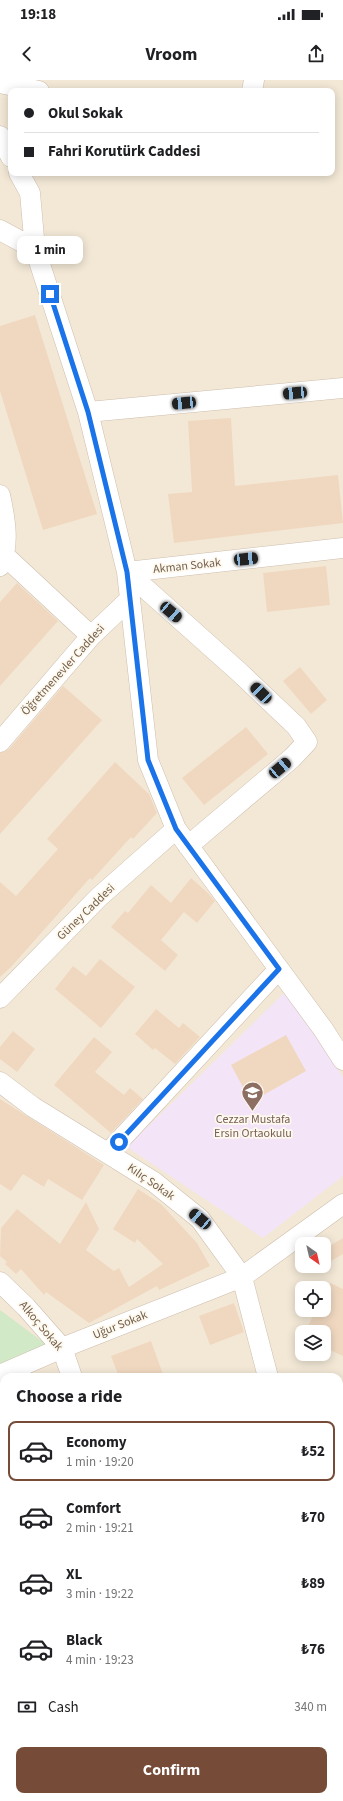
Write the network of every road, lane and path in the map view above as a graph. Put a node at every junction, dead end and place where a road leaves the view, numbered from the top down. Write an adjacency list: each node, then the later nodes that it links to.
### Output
1 (0, 83): 2 (street)
2 (24, 88)
3 (0, 136): 4 (street)
4 (8, 151)
5 (21, 176): 7 (street)
6 (0, 230): 7 (street)
7 (35, 249): 9 (street)
8 (343, 388): 9 (street)
9 (88, 412): 13 (street)
10 (0, 495): 12 (street)
11 (343, 548): 13 (street, Akman Sokak)
12 (2, 561): 15 (street)
13 (127, 572): 14 (street); 18 (street)
14 (129, 600): 15 (street, Öğretmenevler Caddesi); 17 (street)
15 (91, 636): 16 (street, Öğretmenevler Caddesi)
16 (0, 742)
17 (176, 829): 18 (street); 20 (street, Güney Caddesi)
18 (188, 846): 19 (street)
19 (279, 969): 21 (street); 23 (street)
20 (0, 998)
21 (343, 1060)
22 (0, 1082): 23 (street, Kılıç Sokak)
23 (108, 1153): 25 (street, Kılıç Sokak)
24 (343, 1204): 25 (street, Uğur Sokak)
25 (242, 1277): 27 (street, Uğur Sokak); 30 (street)
26 (0, 1282): 27 (street, Alkoç Sokak)
27 (62, 1348): 28 (street, Uğur Sokak); 29 (street, Alkoç Sokak)
28 (5, 1373)
29 (71, 1373)
30 (267, 1373)

